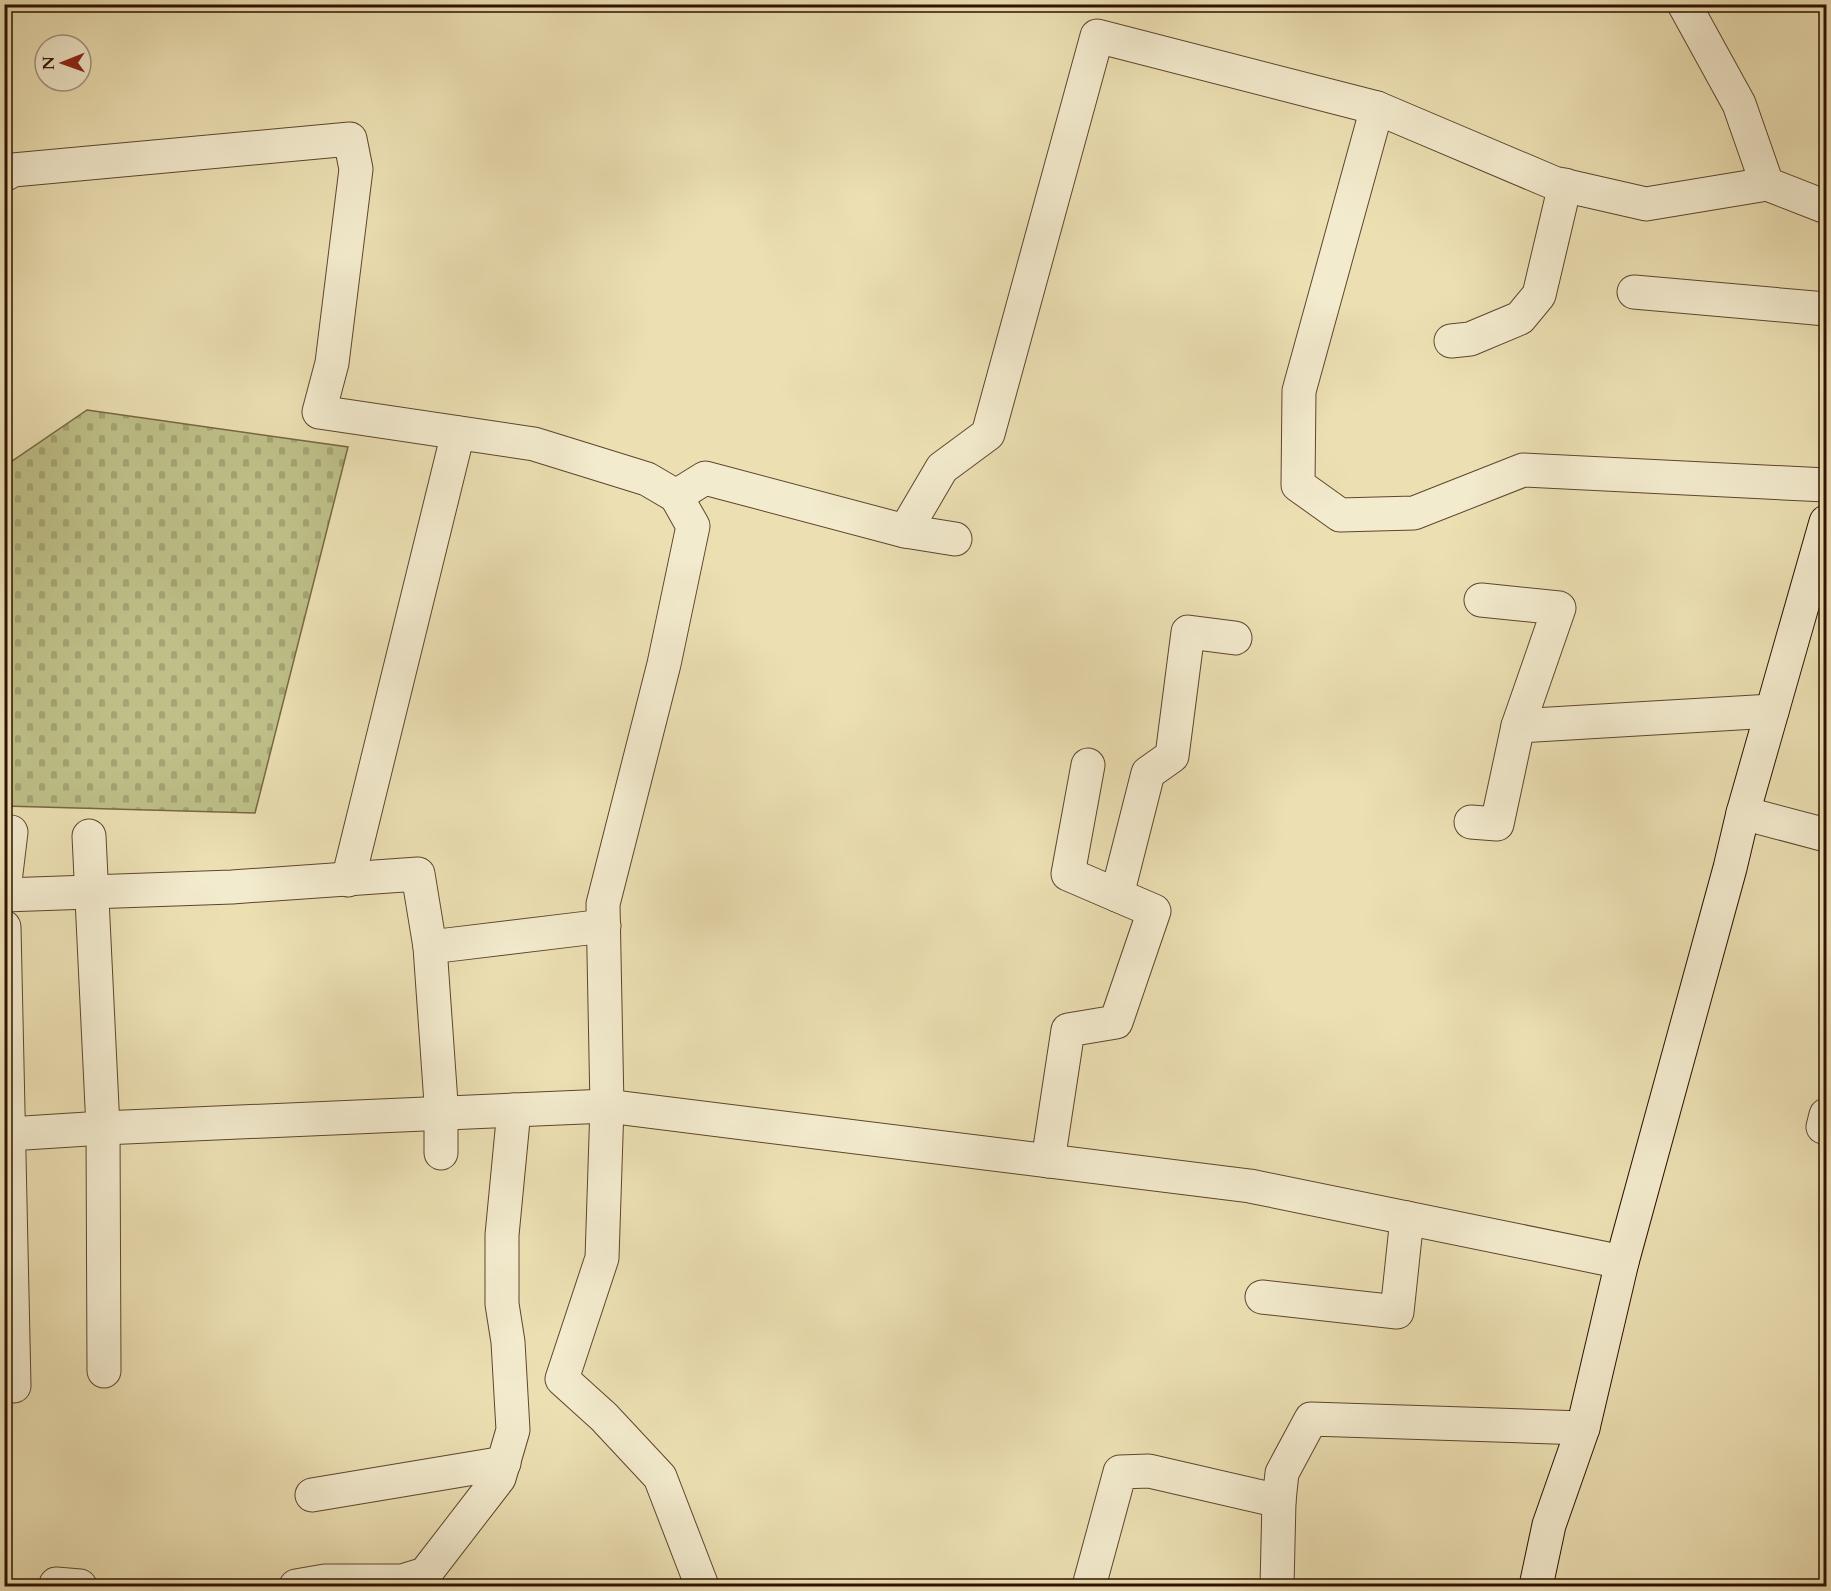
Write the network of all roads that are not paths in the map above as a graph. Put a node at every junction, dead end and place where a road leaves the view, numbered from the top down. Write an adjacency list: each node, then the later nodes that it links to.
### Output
1 (1684, 4): 4 (street)
2 (1377, 108): 5 (street); 11 (street); 14 (street)
3 (4, 175): 10 (street)
4 (1767, 184): 5 (street); 6 (street)
5 (1565, 185): 9 (street)
6 (1827, 207)
7 (1634, 292): 8 (street)
8 (1827, 309)
9 (1450, 340)
10 (458, 434): 12 (street); 26 (street)
11 (1827, 485)
12 (676, 496): 14 (street); 31 (street)
13 (1827, 522): 18 (street)
14 (904, 531): 15 (street)
15 (956, 540)
16 (1481, 600): 19 (street)
17 (1235, 639): 29 (street)
18 (1772, 711): 19 (street); 21 (street)
19 (1518, 726): 22 (street)
20 (1088, 765): 29 (street)
21 (1743, 813): 24 (street); 42 (street)
22 (1472, 822)
23 (11, 832): 27 (street)
24 (1827, 835)
25 (89, 836): 28 (street)
26 (348, 880): 28 (street); 33 (street)
27 (4, 890)
28 (92, 892): 30 (street); 37 (street)
29 (1117, 895): 40 (street)
30 (4, 896)
31 (604, 926): 33 (street); 34 (street)
32 (4, 927): 38 (street)
33 (430, 947): 36 (street)
34 (607, 1106): 35 (street); 40 (street); 51 (street)
35 (514, 1110): 36 (street); 47 (street)
36 (441, 1113): 37 (street); 39 (street)
37 (102, 1128): 38 (street); 44 (street)
38 (9, 1134): 45 (street)
39 (441, 1153)
40 (1048, 1161): 41 (street)
41 (1407, 1218): 42 (street); 43 (street)
42 (1622, 1262): 46 (street)
43 (1262, 1297)
44 (104, 1371)
45 (14, 1386)
46 (1583, 1428): 49 (street); 54 (street)
47 (504, 1463): 48 (street); 50 (street)
48 (312, 1496)
49 (1279, 1501): 52 (street); 53 (street)
50 (296, 1587)
51 (702, 1587)
52 (1089, 1587)
53 (1277, 1587)
54 (1536, 1587)

